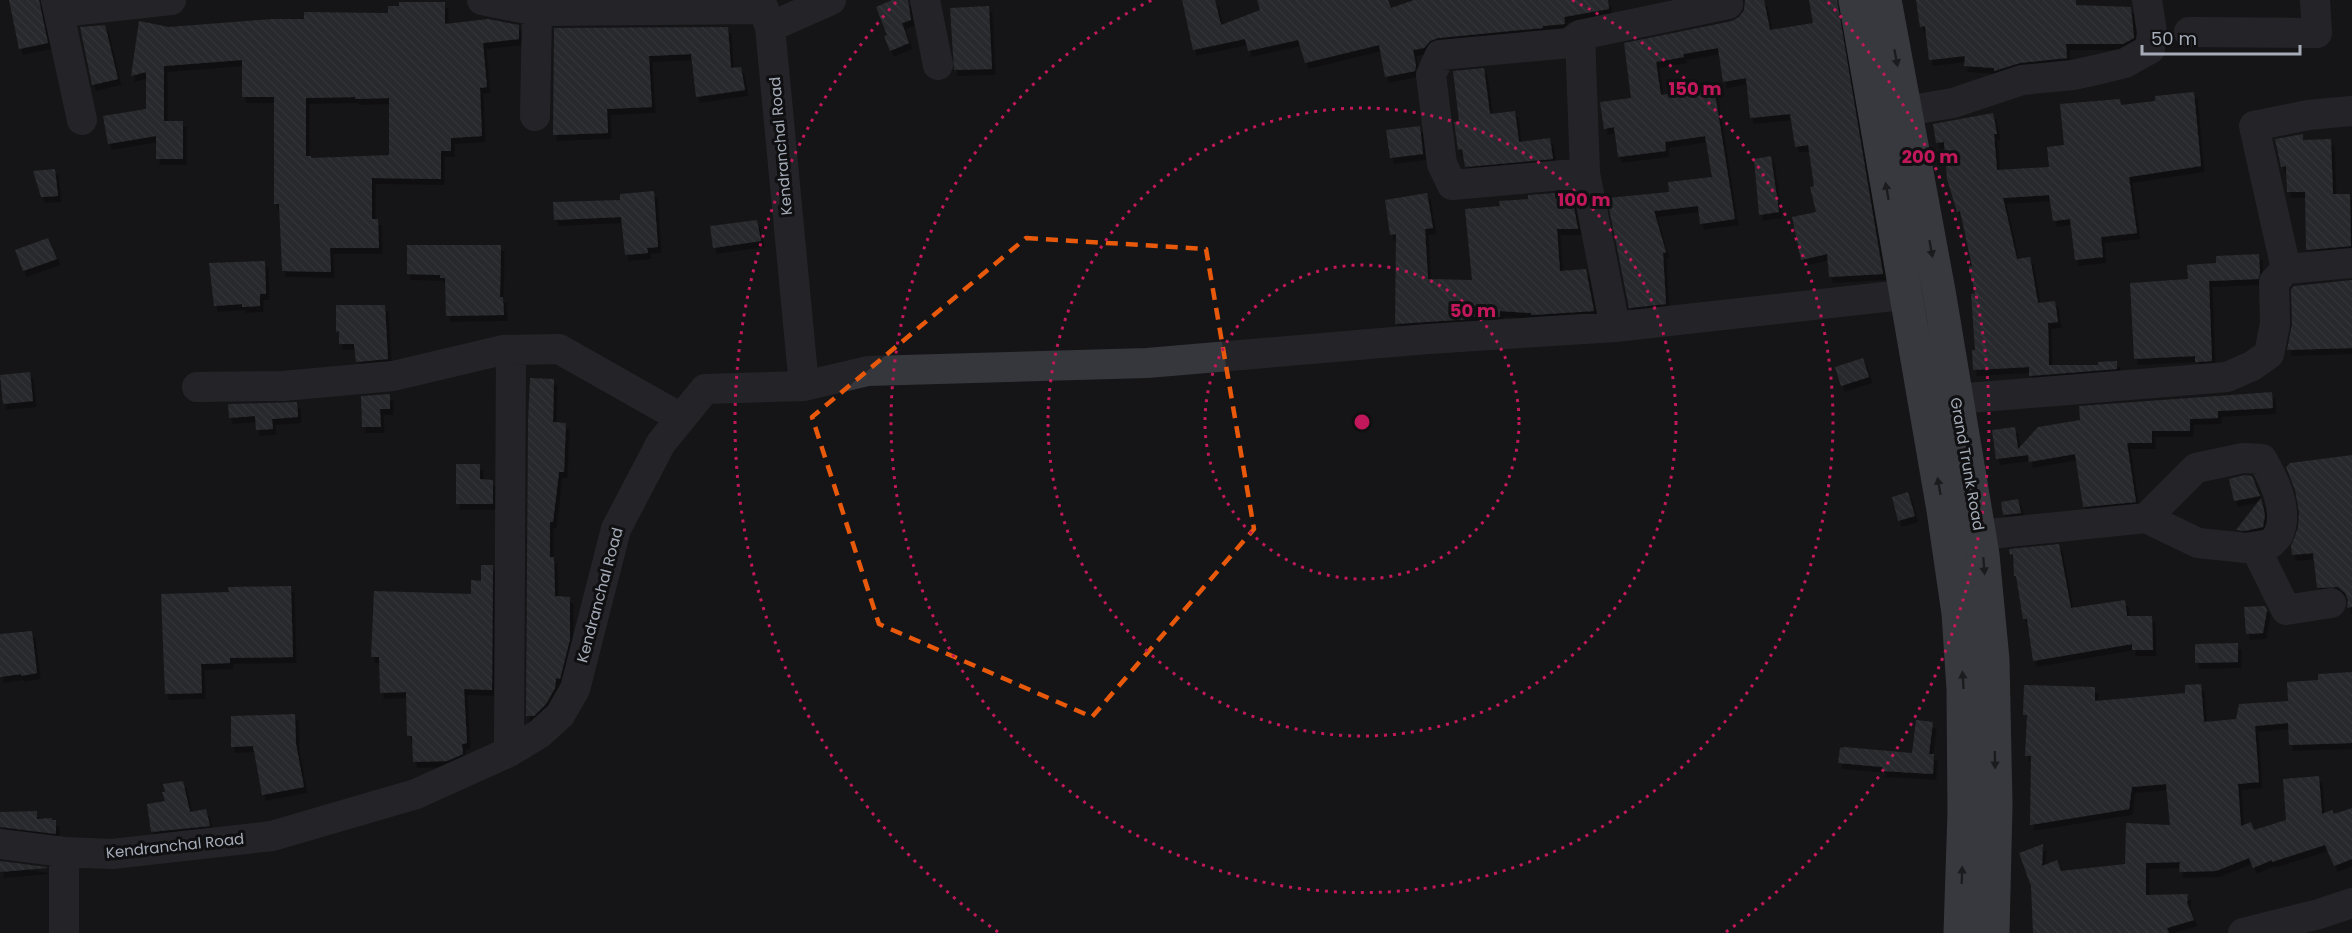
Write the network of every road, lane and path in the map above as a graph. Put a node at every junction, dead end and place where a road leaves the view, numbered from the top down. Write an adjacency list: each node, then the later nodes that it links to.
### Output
1 (171, 0): 10 (street)
2 (482, 0): 11 (street)
3 (831, 0): 12 (street)
4 (925, 0): 15 (street)
5 (1855, 0): 24 (highway, Grand Trunk Road, one-way to 5)
6 (1885, 0): 16 (highway, Grand Trunk Road, one-way to 16)
7 (2147, 0): 16 (street)
8 (2316, 0): 13 (street)
9 (1728, 4): 14 (street)
10 (58, 6): 19 (street)
11 (537, 11): 12 (street); 18 (street)
12 (764, 12): 27 (street, Kendranchal Road)
13 (2189, 32)
14 (1580, 35): 20 (street); 20 (street)
15 (938, 65)
16 (1906, 111): 23 (highway, Grand Trunk Road, one-way to 23)
17 (2352, 111): 22 (street)
18 (535, 116)
19 (82, 120)
20 (1585, 173): 25 (street)
21 (2352, 263): 22 (street)
22 (2286, 269): 29 (street)
23 (1939, 291): 24 (street); 29 (highway, Grand Trunk Road)
24 (1905, 295): 25 (street); 40 (highway, Grand Trunk Road, one-way to 24)
25 (1615, 327): 27 (street)
26 (511, 350): 28 (street); 30 (street); 35 (street)
27 (804, 386): 30 (street, Kendranchal Road)
28 (197, 387)
29 (1956, 399): 32 (highway, Grand Trunk Road)
30 (681, 418): 35 (street, Kendranchal Road)
31 (2146, 518): 32 (street); 33 (street); 33 (street)
32 (1979, 534): 41 (highway, Grand Trunk Road, one-way to 41)
33 (2254, 547): 34 (street)
34 (2331, 603)
35 (509, 752): 37 (street, Kendranchal Road)
36 (0, 844): 37 (street, Kendranchal Road)
37 (64, 852): 39 (street)
38 (2352, 903): 42 (street)
39 (64, 933)
40 (1960, 933)
41 (1993, 933)
42 (2243, 933)

